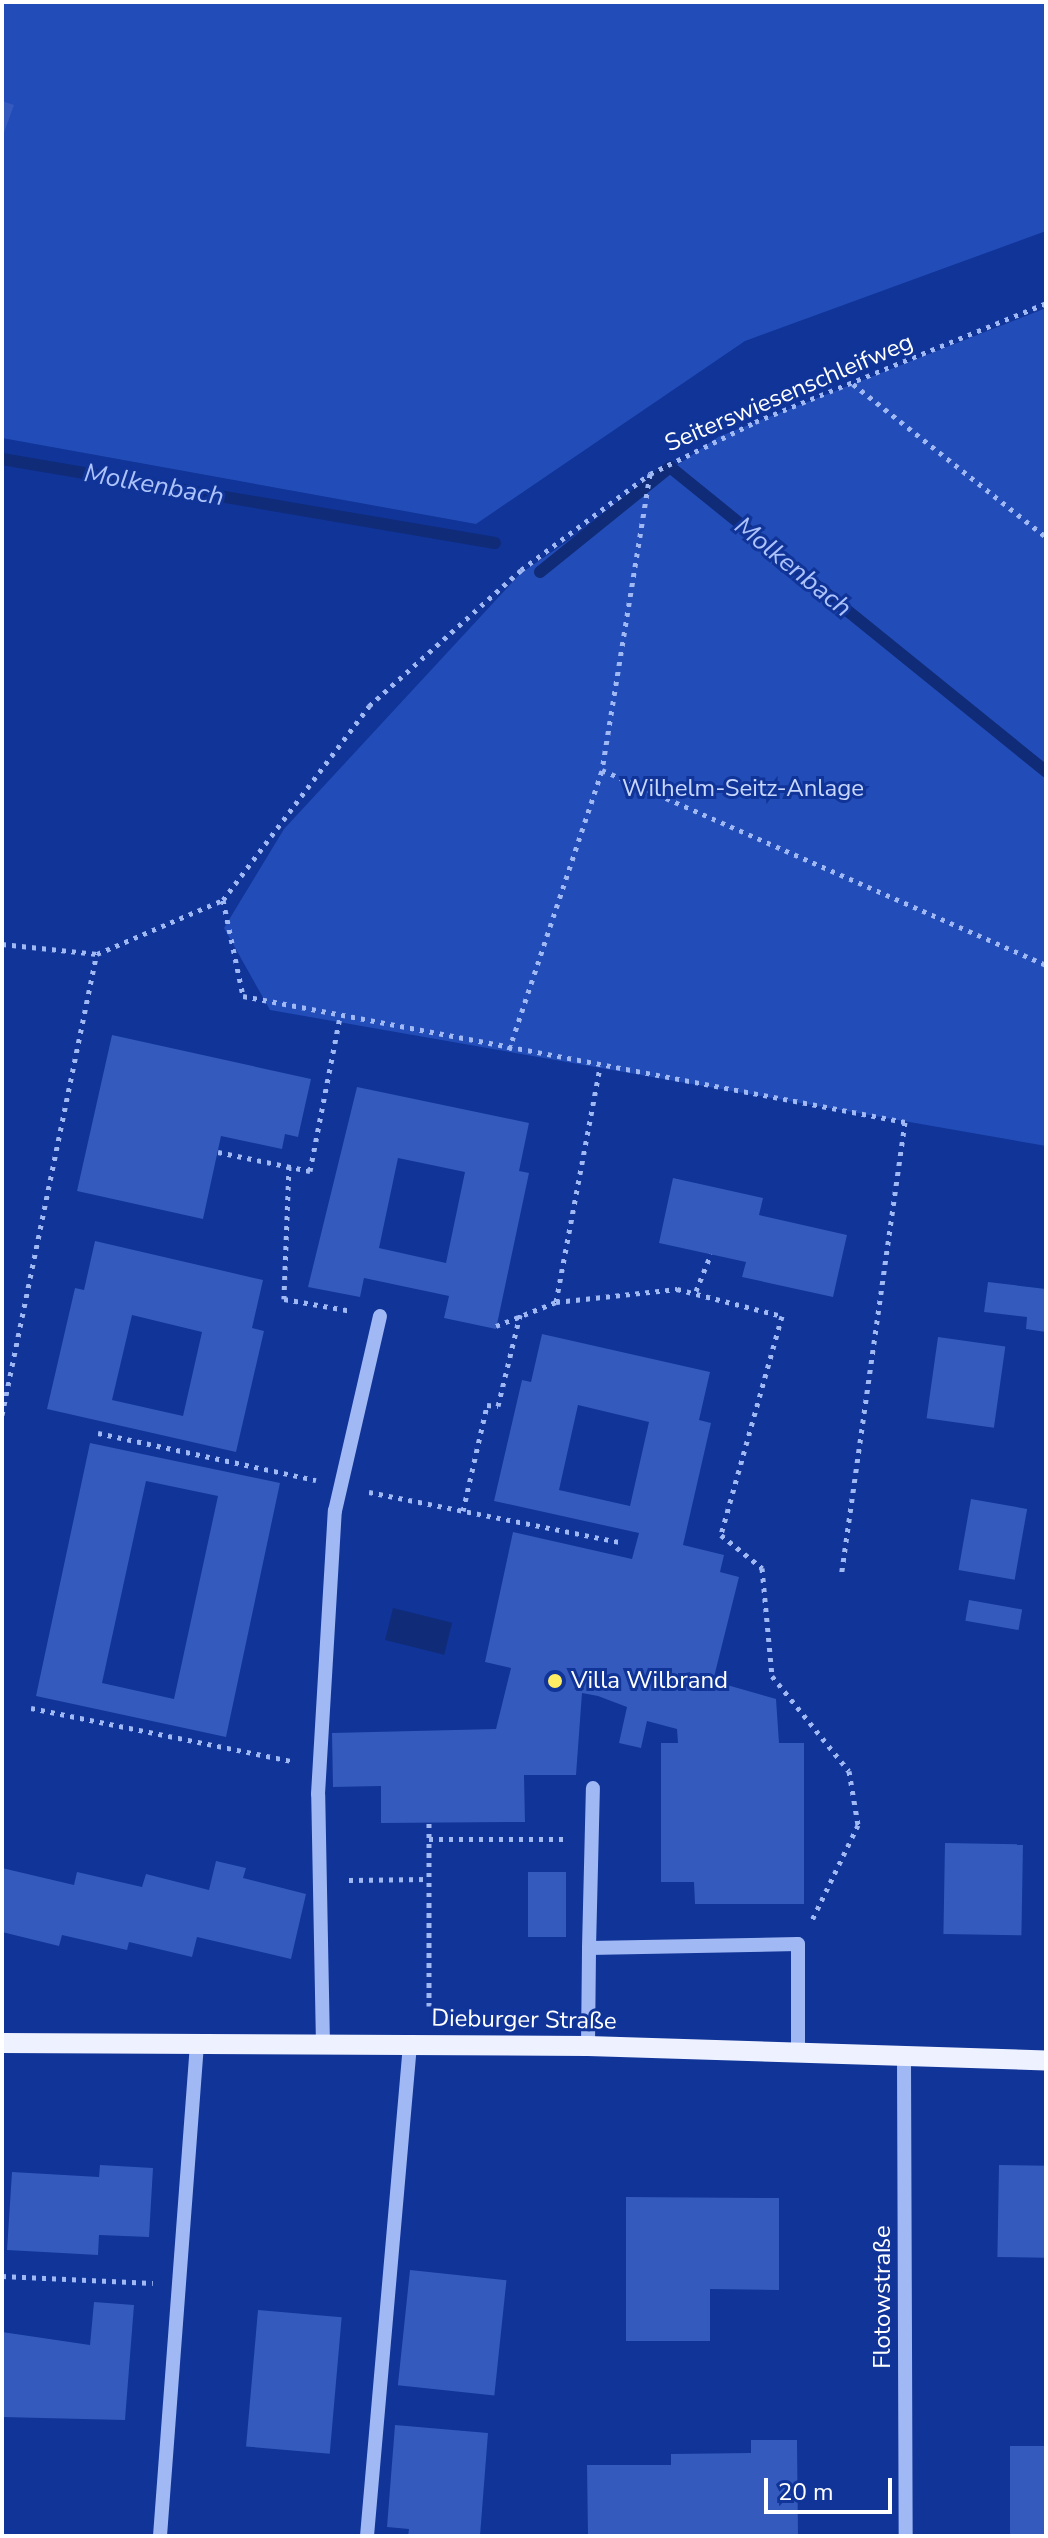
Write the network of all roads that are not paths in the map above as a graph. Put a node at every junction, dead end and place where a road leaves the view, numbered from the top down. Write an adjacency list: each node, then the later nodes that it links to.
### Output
1 (380, 1316): 6 (street)
2 (593, 1788): 3 (street)
3 (589, 1948): 8 (street); 9 (street)
4 (2, 2043): 5 (main road, Dieburger Straße)
5 (197, 2044): 6 (main road, Dieburger Straße); 12 (street)
6 (323, 2045): 7 (main road, Dieburger Straße)
7 (410, 2045): 8 (main road, Dieburger Straße); 13 (street)
8 (588, 2046): 9 (main road, Dieburger Straße)
9 (798, 2055): 10 (main road, Dieburger Straße)
10 (904, 2058): 11 (main road, Dieburger Straße); 14 (street, Flotowstraße)
11 (1046, 2060)
12 (160, 2536)
13 (367, 2536)
14 (906, 2536)

